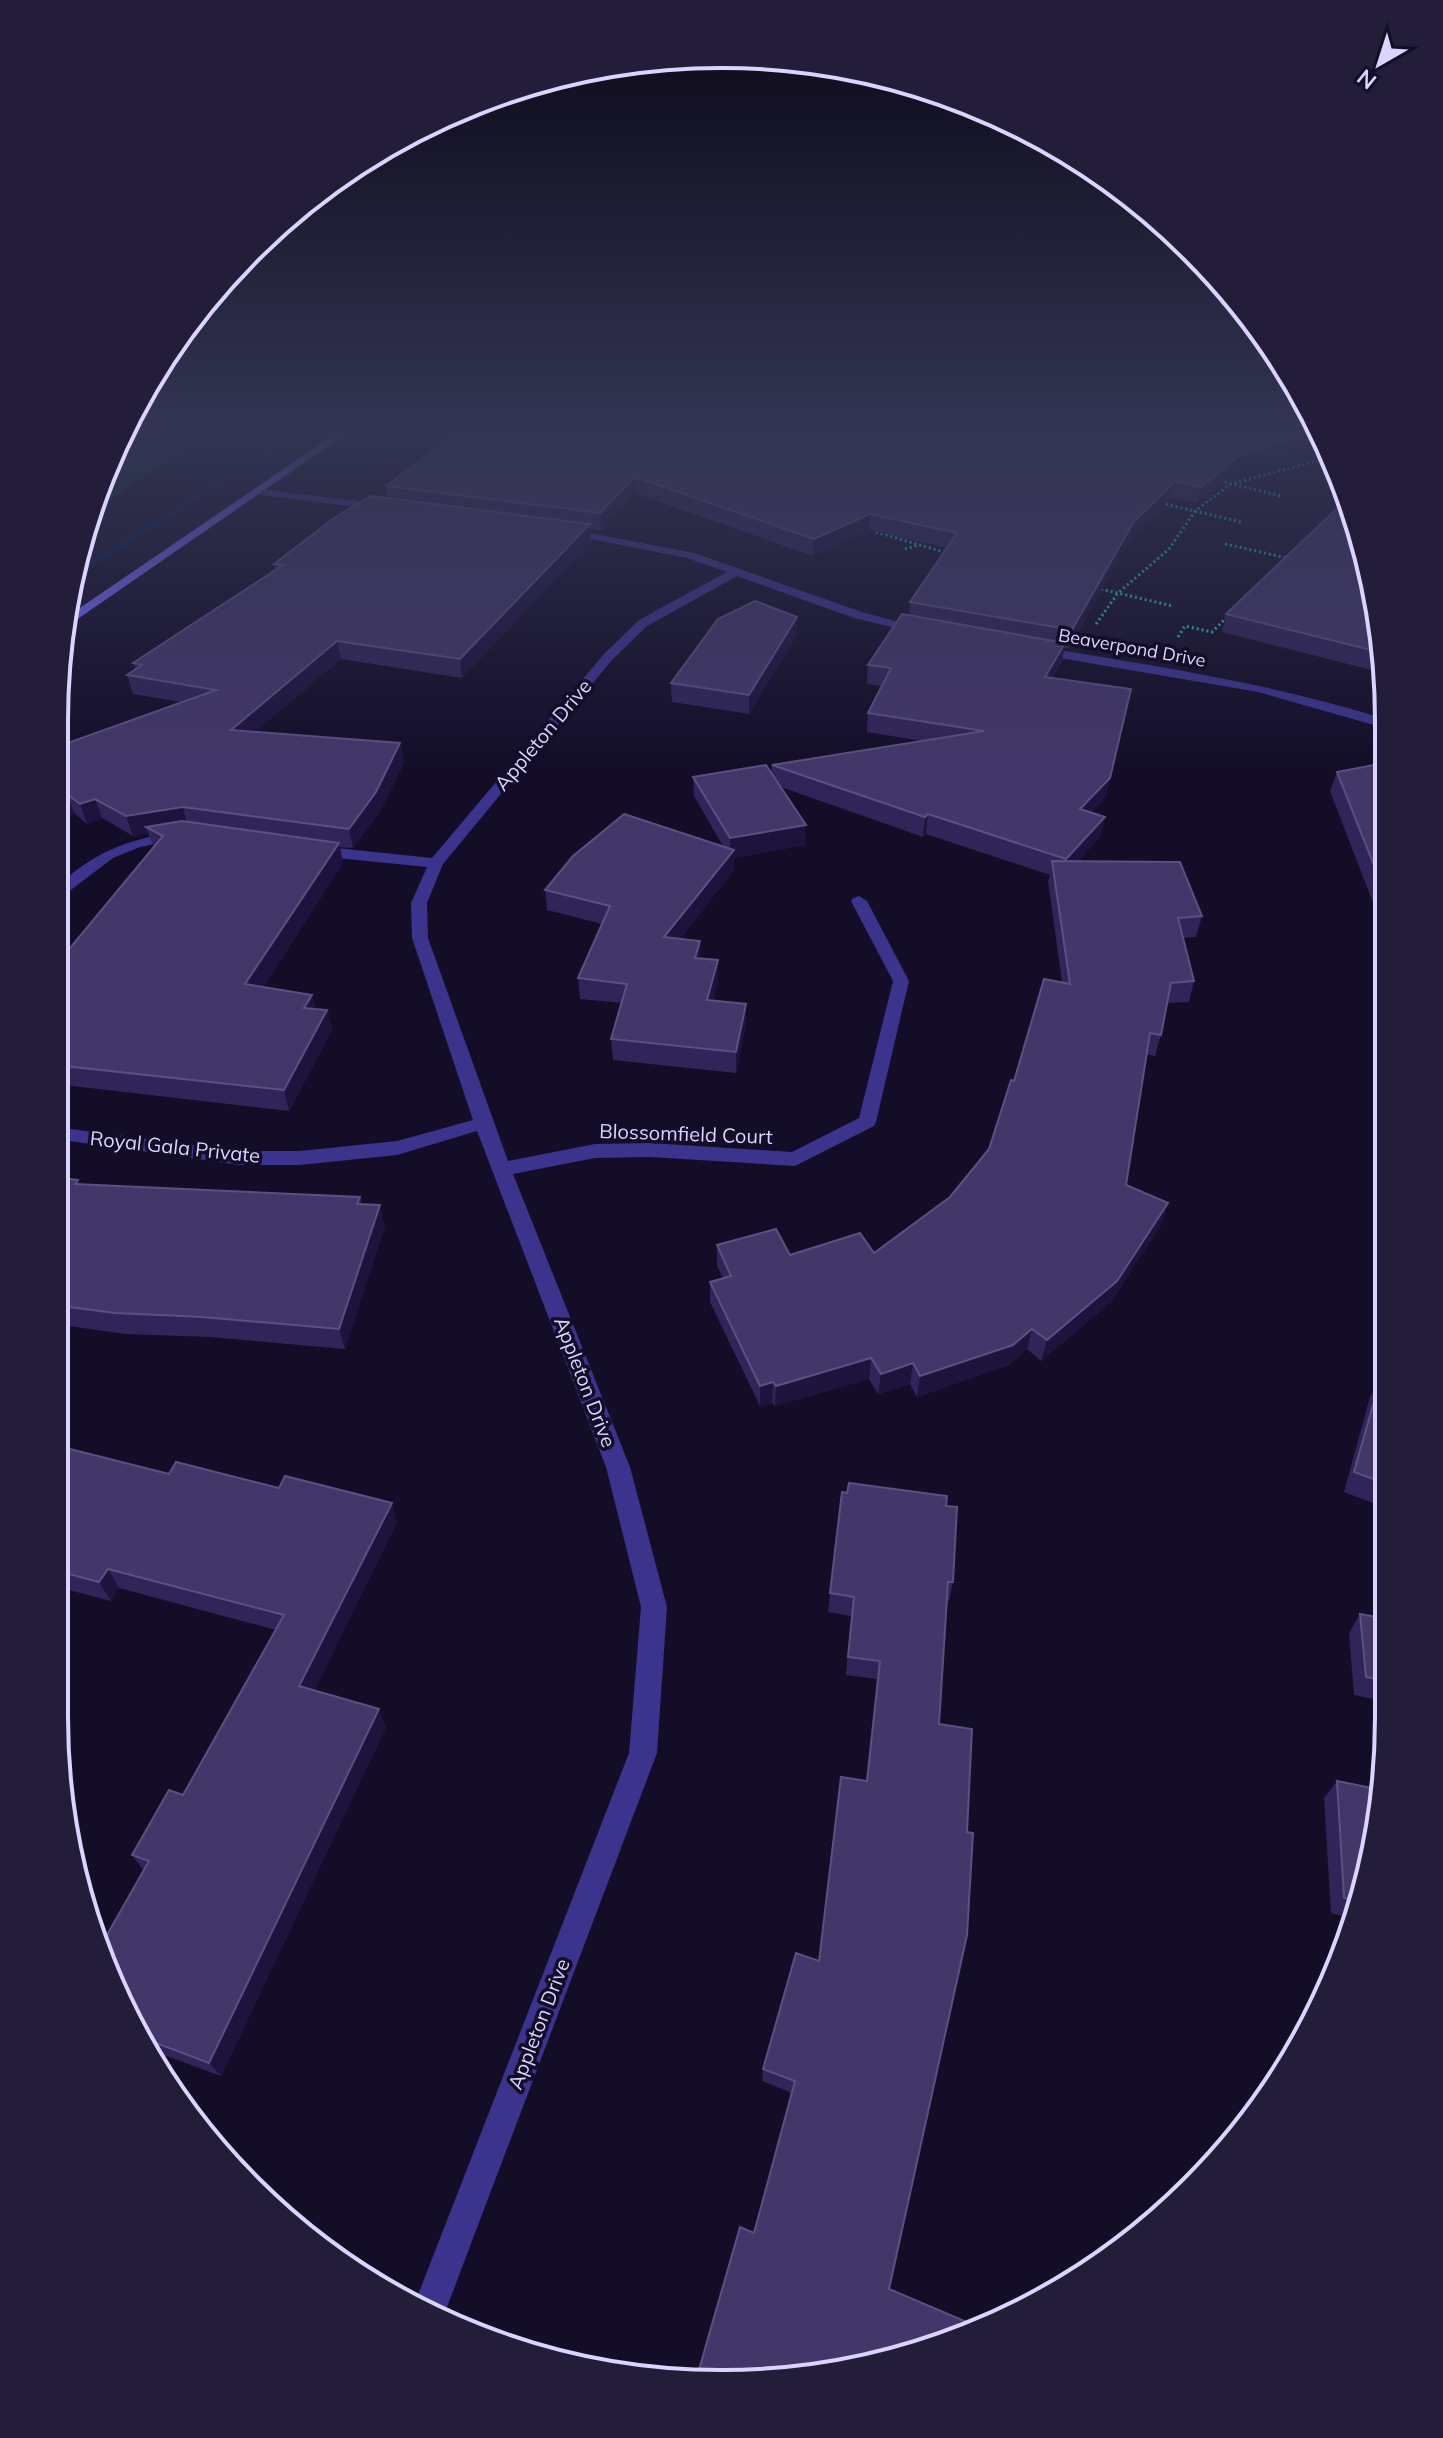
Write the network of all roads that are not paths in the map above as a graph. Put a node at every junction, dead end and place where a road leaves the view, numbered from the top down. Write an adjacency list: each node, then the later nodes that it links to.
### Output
1 (184, 543): 4 (main road)
2 (635, 543): 3 (street)
3 (736, 572): 5 (street); 10 (street, Appleton Drive)
4 (77, 615)
5 (935, 632)
6 (1028, 648): 7 (street, Beaverpond Drive)
7 (1375, 720)
8 (188, 834): 11 (street)
9 (306, 850): 10 (street)
10 (436, 863): 13 (street, Appleton Drive)
11 (68, 885)
12 (859, 901): 15 (street, Blossomfield Court)
13 (483, 1123): 14 (street, Royal Gala Private); 15 (street, Appleton Drive)
14 (68, 1135)
15 (501, 1169): 16 (street, Appleton Drive)
16 (432, 2303)

